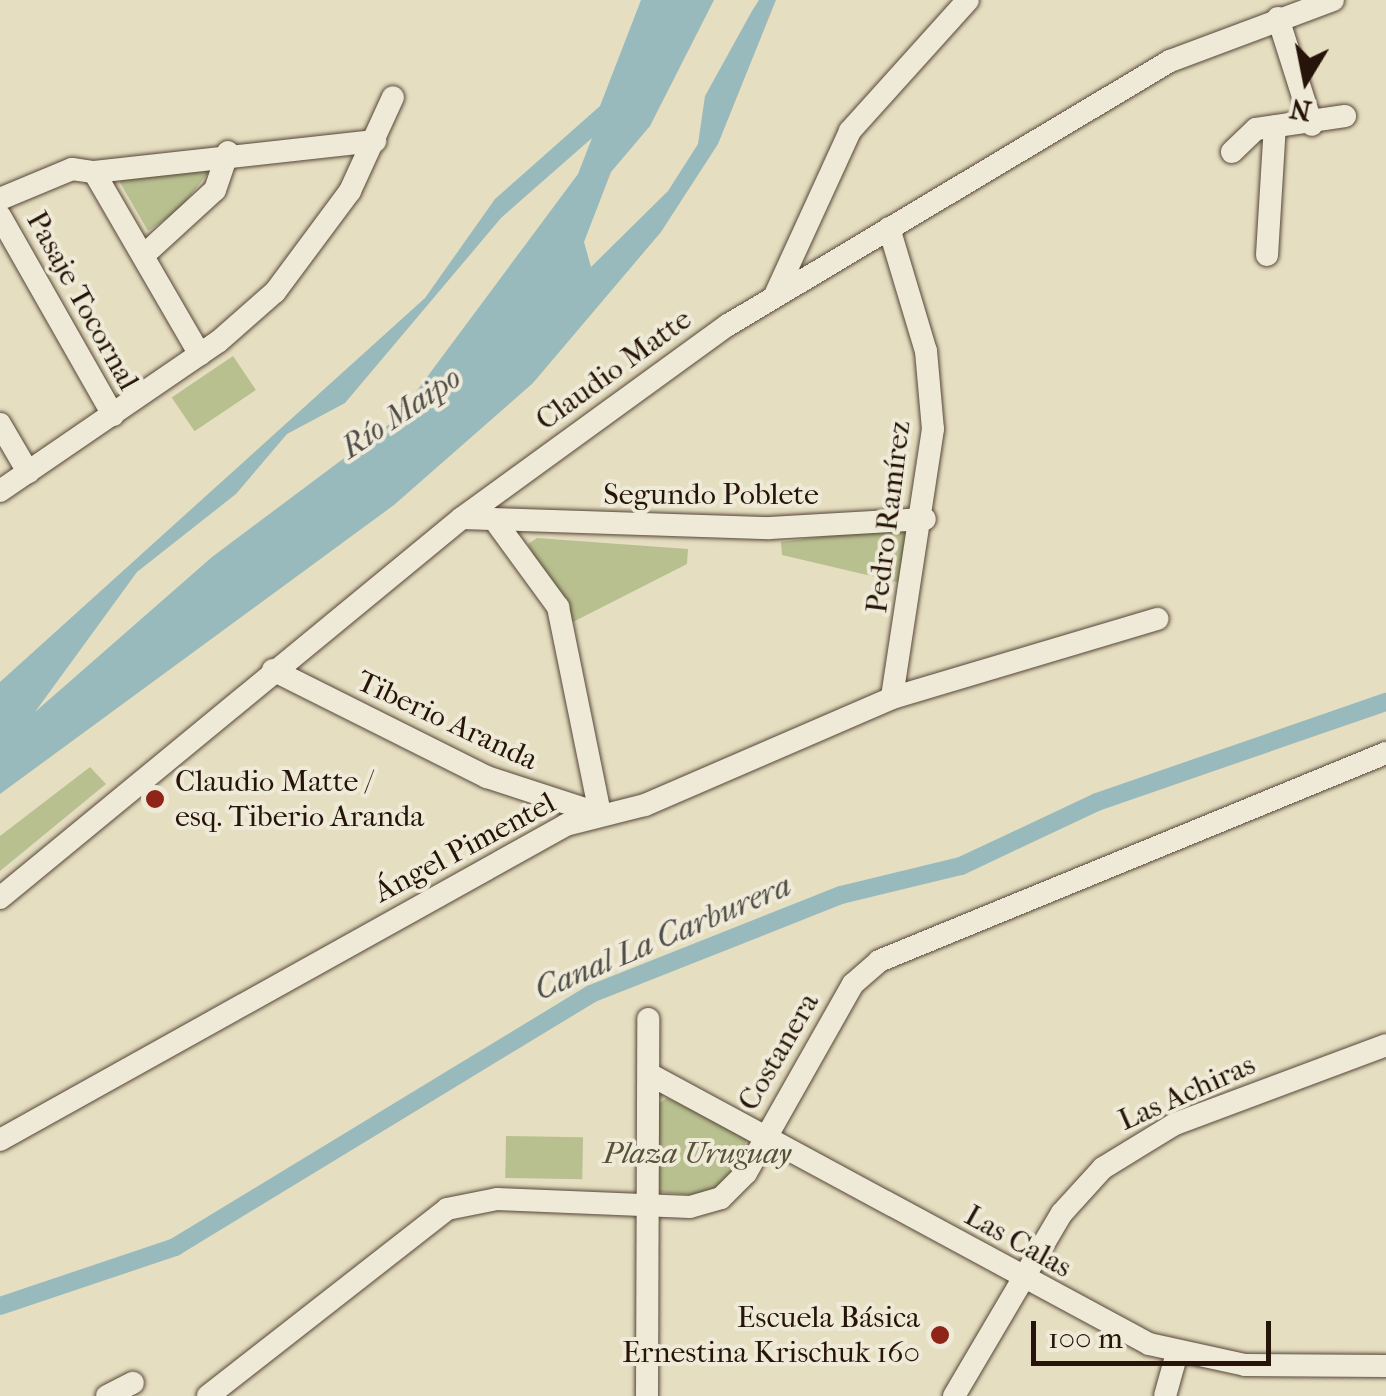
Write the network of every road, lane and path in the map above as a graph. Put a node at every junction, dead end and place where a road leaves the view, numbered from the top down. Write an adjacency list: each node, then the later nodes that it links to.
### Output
1 (968, 0): 17 (street)
2 (1333, 0): 3 (street, Claudio Matte)
3 (1278, 18): 6 (street); 14 (street, Claudio Matte)
4 (393, 96): 8 (street)
5 (1345, 116): 6 (street)
6 (1312, 125): 7 (street)
7 (1274, 126): 10 (street); 16 (street)
8 (375, 141): 9 (street); 18 (street)
9 (228, 152): 11 (street); 15 (street)
10 (1232, 152)
11 (92, 170): 12 (street); 15 (street)
12 (0, 199)
13 (0, 216): 19 (street, Pasaje Tocornal)
14 (890, 228): 17 (street, Claudio Matte); 24 (street, Pedro Ramírez)
15 (144, 255): 18 (street)
16 (1267, 255)
17 (774, 295): 23 (street, Claudio Matte)
18 (200, 354): 19 (street)
19 (112, 416): 21 (street)
20 (0, 424): 21 (street)
21 (28, 472): 22 (street)
22 (0, 491)
23 (462, 518): 25 (street, Segundo Poblete); 27 (street, Claudio Matte)
24 (925, 519): 25 (street, Segundo Poblete); 28 (street, Pedro Ramírez)
25 (498, 525): 30 (street)
26 (1157, 619): 28 (street, Ángel Pimentel)
27 (272, 670): 30 (street, Tiberio Aranda); 31 (street, Claudio Matte)
28 (892, 698): 30 (street, Ángel Pimentel)
29 (1386, 753): 35 (street, Costanera)
30 (600, 814): 36 (street, Ángel Pimentel)
31 (0, 898)
32 (648, 1018): 34 (street)
33 (1386, 1044): 38 (street, Las Achiras)
34 (649, 1074): 35 (street, Las Calas); 37 (street)
35 (766, 1135): 37 (street, Costanera); 38 (street, Las Calas)
36 (0, 1140)
37 (651, 1205): 43 (street, Costanera); 44 (street)
38 (1022, 1280): 39 (street, Las Calas); 45 (street, Las Achiras)
39 (1177, 1354): 40 (street, Las Calas); 46 (street)
40 (1386, 1366)
41 (133, 1383): 42 (street)
42 (107, 1396)
43 (208, 1396)
44 (647, 1396)
45 (954, 1396)
46 (1165, 1396)

